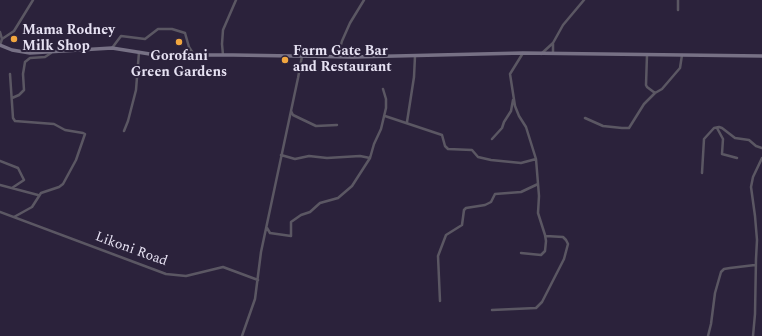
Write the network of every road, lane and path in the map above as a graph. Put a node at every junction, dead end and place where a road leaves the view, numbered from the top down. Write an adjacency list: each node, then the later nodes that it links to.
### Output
1 (32, 0): 8 (street)
2 (236, 0): 18 (street)
3 (364, 0): 24 (street)
4 (584, 0): 9 (street)
5 (678, 0): 6 (street)
6 (678, 10)
7 (0, 32): 8 (street)
8 (2, 39): 10 (street)
9 (553, 43): 15 (street); 16 (street)
10 (0, 45): 13 (street)
11 (112, 48): 12 (street); 13 (street); 17 (street)
12 (139, 52): 17 (street); 36 (street)
13 (51, 53): 28 (street)
14 (523, 53): 16 (street); 22 (street); 29 (street)
15 (553, 53): 16 (street); 19 (street)
16 (541, 54)
17 (194, 55): 18 (street)
18 (223, 55): 21 (street)
19 (647, 55): 20 (street); 27 (street)
20 (682, 55): 23 (street); 27 (street)
21 (302, 56): 24 (street); 30 (street)
22 (415, 56): 24 (street); 33 (street)
23 (762, 56)
24 (340, 57)
25 (10, 74): 28 (street)
26 (383, 89): 31 (street)
27 (654, 93): 32 (street)
28 (12, 98): 49 (street)
29 (513, 98): 37 (street); 43 (street)
30 (291, 110): 34 (street); 39 (street)
31 (385, 116): 33 (street); 40 (street)
32 (585, 118)
33 (407, 122): 43 (street)
34 (337, 125)
35 (717, 128): 38 (street); 41 (street); 45 (street)
36 (124, 131)
37 (492, 139)
38 (762, 148)
39 (281, 155): 40 (street); 52 (street)
40 (370, 158): 52 (street)
41 (737, 158)
42 (762, 158): 55 (street)
43 (536, 159): 46 (street)
44 (0, 161): 48 (street)
45 (702, 173)
46 (538, 184): 53 (street); 57 (street)
47 (0, 185): 48 (street)
48 (12, 188): 49 (street)
49 (38, 195): 51 (street)
50 (0, 212): 51 (street, Likoni Road)
51 (14, 217): 56 (street, Likoni Road)
52 (267, 228): 56 (street)
53 (546, 236): 54 (street); 58 (street)
54 (521, 252)
55 (756, 265): 60 (street); 61 (street)
56 (258, 280): 59 (street)
57 (440, 301)
58 (492, 310)
59 (242, 336)
60 (708, 336)
61 (753, 336)

